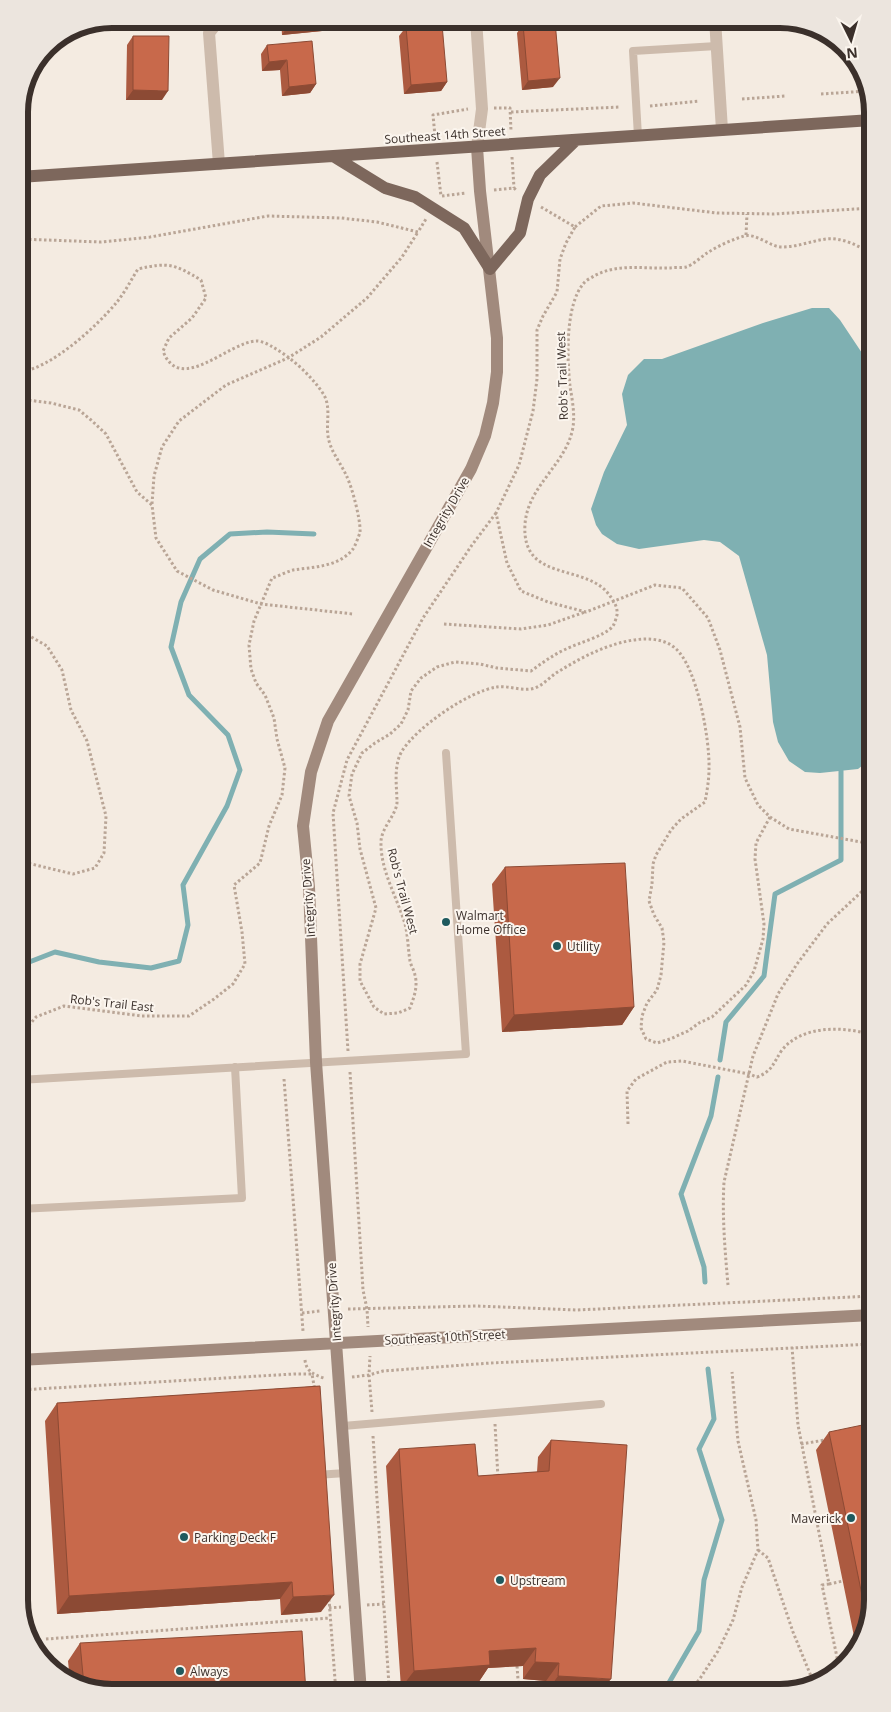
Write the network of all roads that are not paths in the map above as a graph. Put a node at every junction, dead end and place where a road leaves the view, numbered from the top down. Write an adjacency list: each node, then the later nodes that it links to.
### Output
1 (212, 28): 11 (street)
2 (477, 28): 9 (street)
3 (715, 28): 4 (street)
4 (717, 46): 6 (street); 7 (lane)
5 (864, 121): 6 (main road, Southeast 14th Street)
6 (722, 130): 7 (main road, Southeast 14th Street)
7 (638, 136): 8 (main road, Southeast 14th Street)
8 (576, 140): 9 (main road, Southeast 14th Street); 13 (main road)
9 (477, 147): 10 (main road, Southeast 14th Street); 13 (street, Integrity Drive)
10 (333, 156): 11 (main road, Southeast 14th Street); 13 (main road)
11 (219, 164): 12 (main road, Southeast 14th Street)
12 (28, 176)
13 (490, 268): 15 (street, Integrity Drive)
14 (446, 754): 15 (lane)
15 (316, 1062): 16 (lane); 20 (street, Integrity Drive)
16 (235, 1067): 17 (lane); 18 (lane)
17 (28, 1079)
18 (28, 1210)
19 (864, 1315): 20 (street, Southeast 10th Street)
20 (336, 1343): 21 (street, Southeast 10th Street); 23 (street, Integrity Drive)
21 (28, 1360)
22 (601, 1404): 23 (lane)
23 (343, 1426): 24 (street, Integrity Drive)
24 (346, 1473): 25 (lane); 26 (street, Integrity Drive)
25 (312, 1475)
26 (360, 1684)

